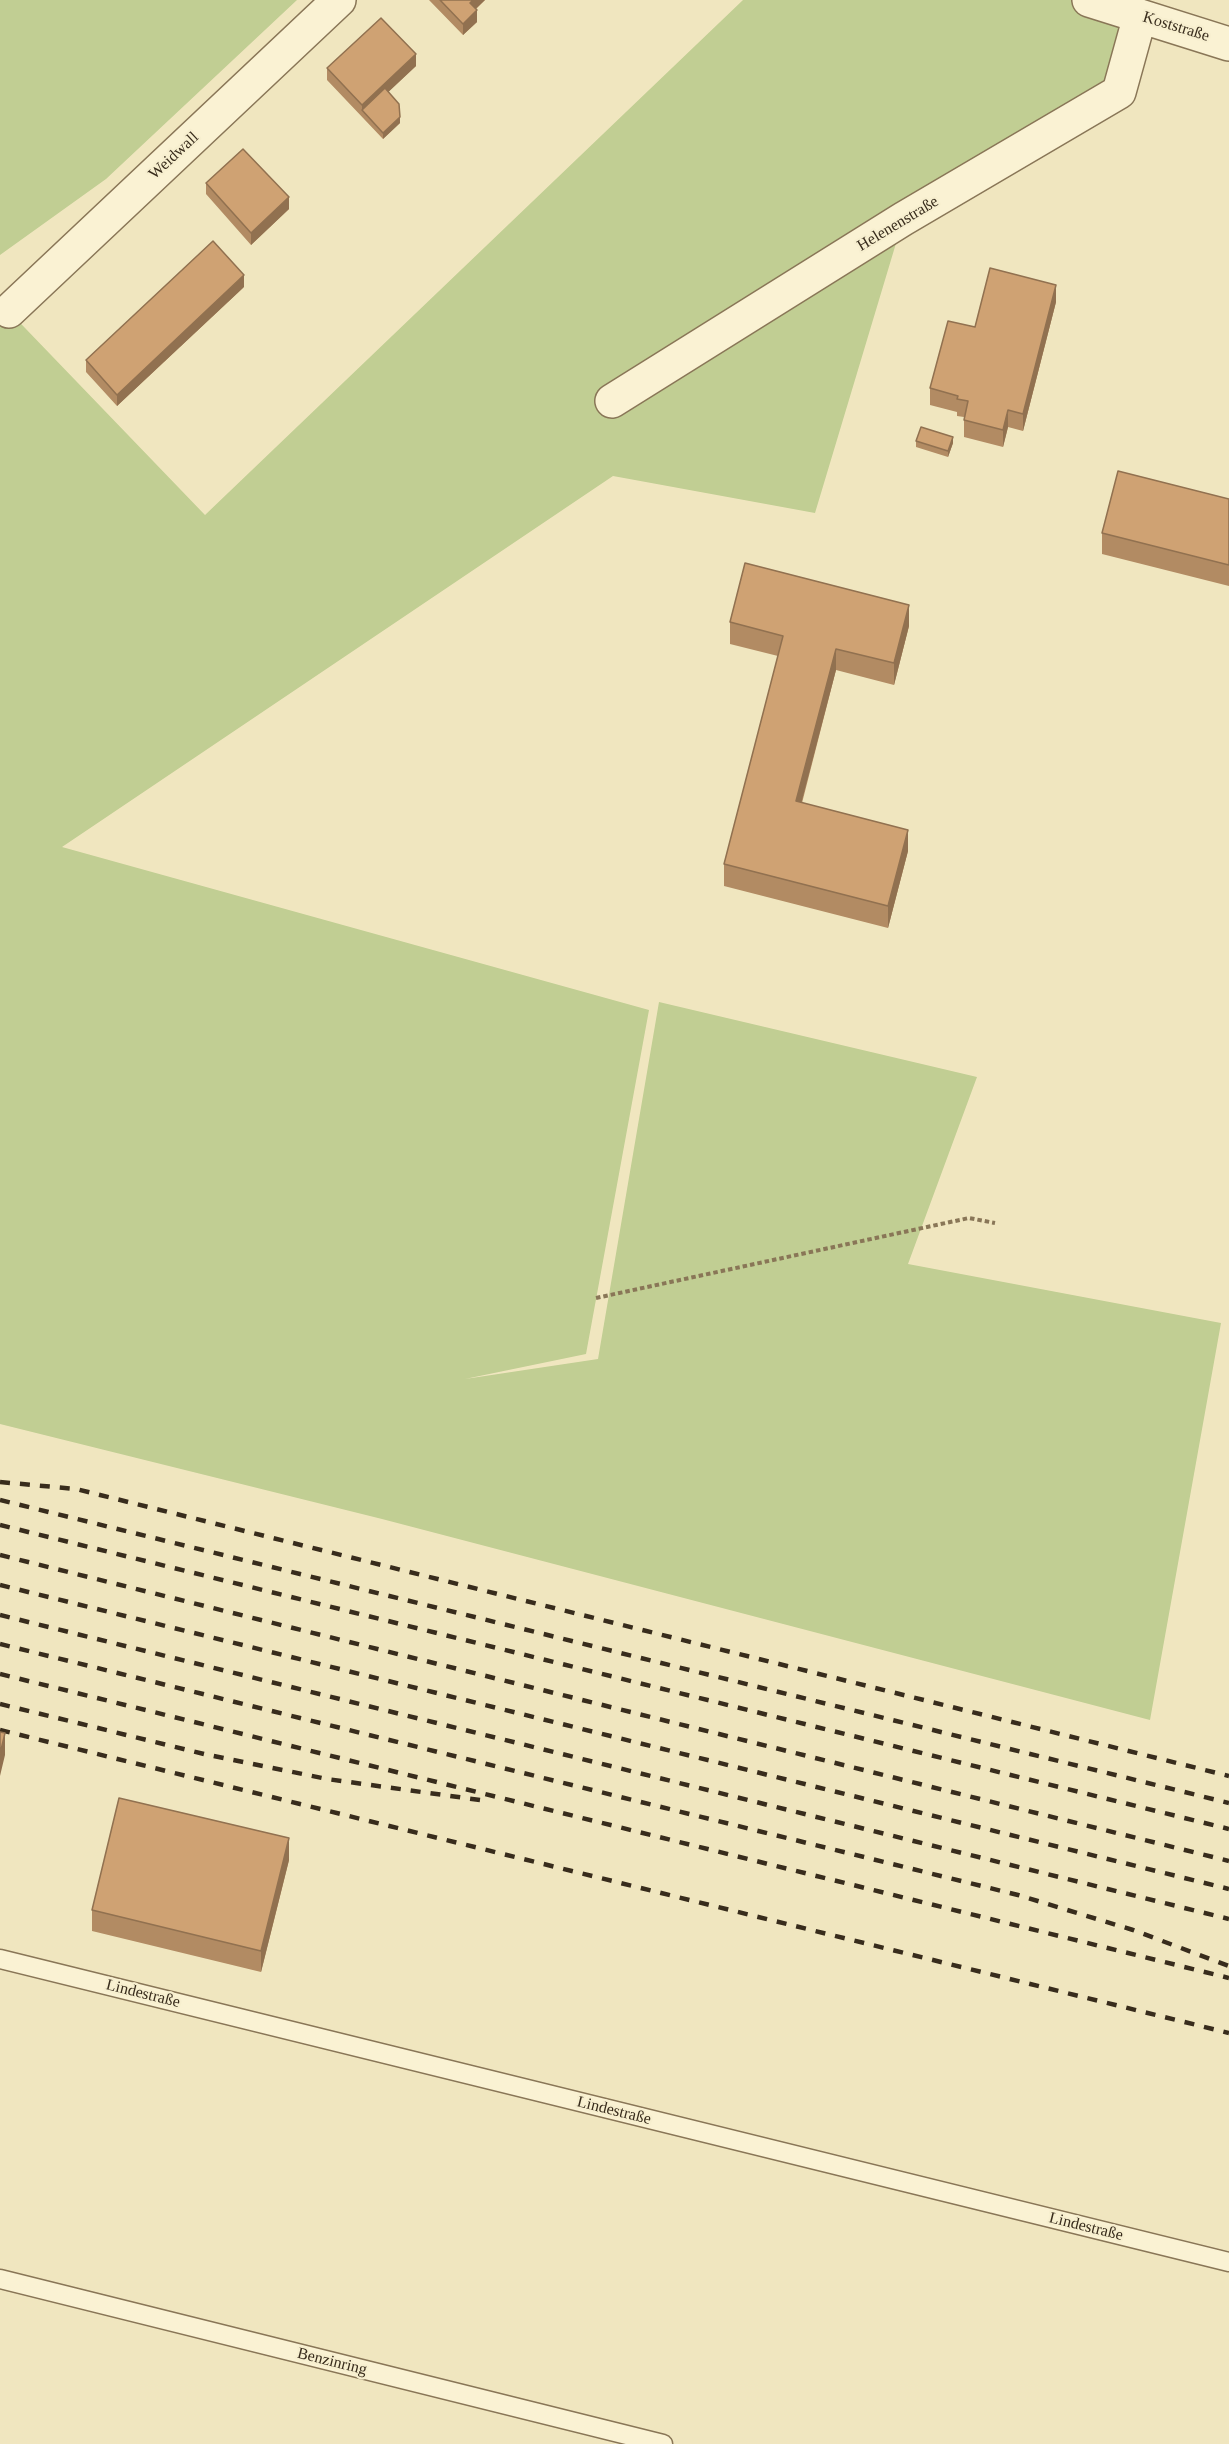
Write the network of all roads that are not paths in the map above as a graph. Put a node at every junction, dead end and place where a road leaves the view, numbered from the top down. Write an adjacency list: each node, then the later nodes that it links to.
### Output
1 (339, 0): 5 (street, Weidwall)
2 (1089, 0): 3 (street, Koststraße)
3 (1140, 16): 4 (street, Koststraße); 6 (street, Helenenstraße)
4 (1229, 44)
5 (9, 311)
6 (612, 401)
7 (0, 1959): 8 (lane, Lindestraße)
8 (1229, 2262)
9 (0, 2279): 10 (lane, Benzinring)
10 (663, 2444)

